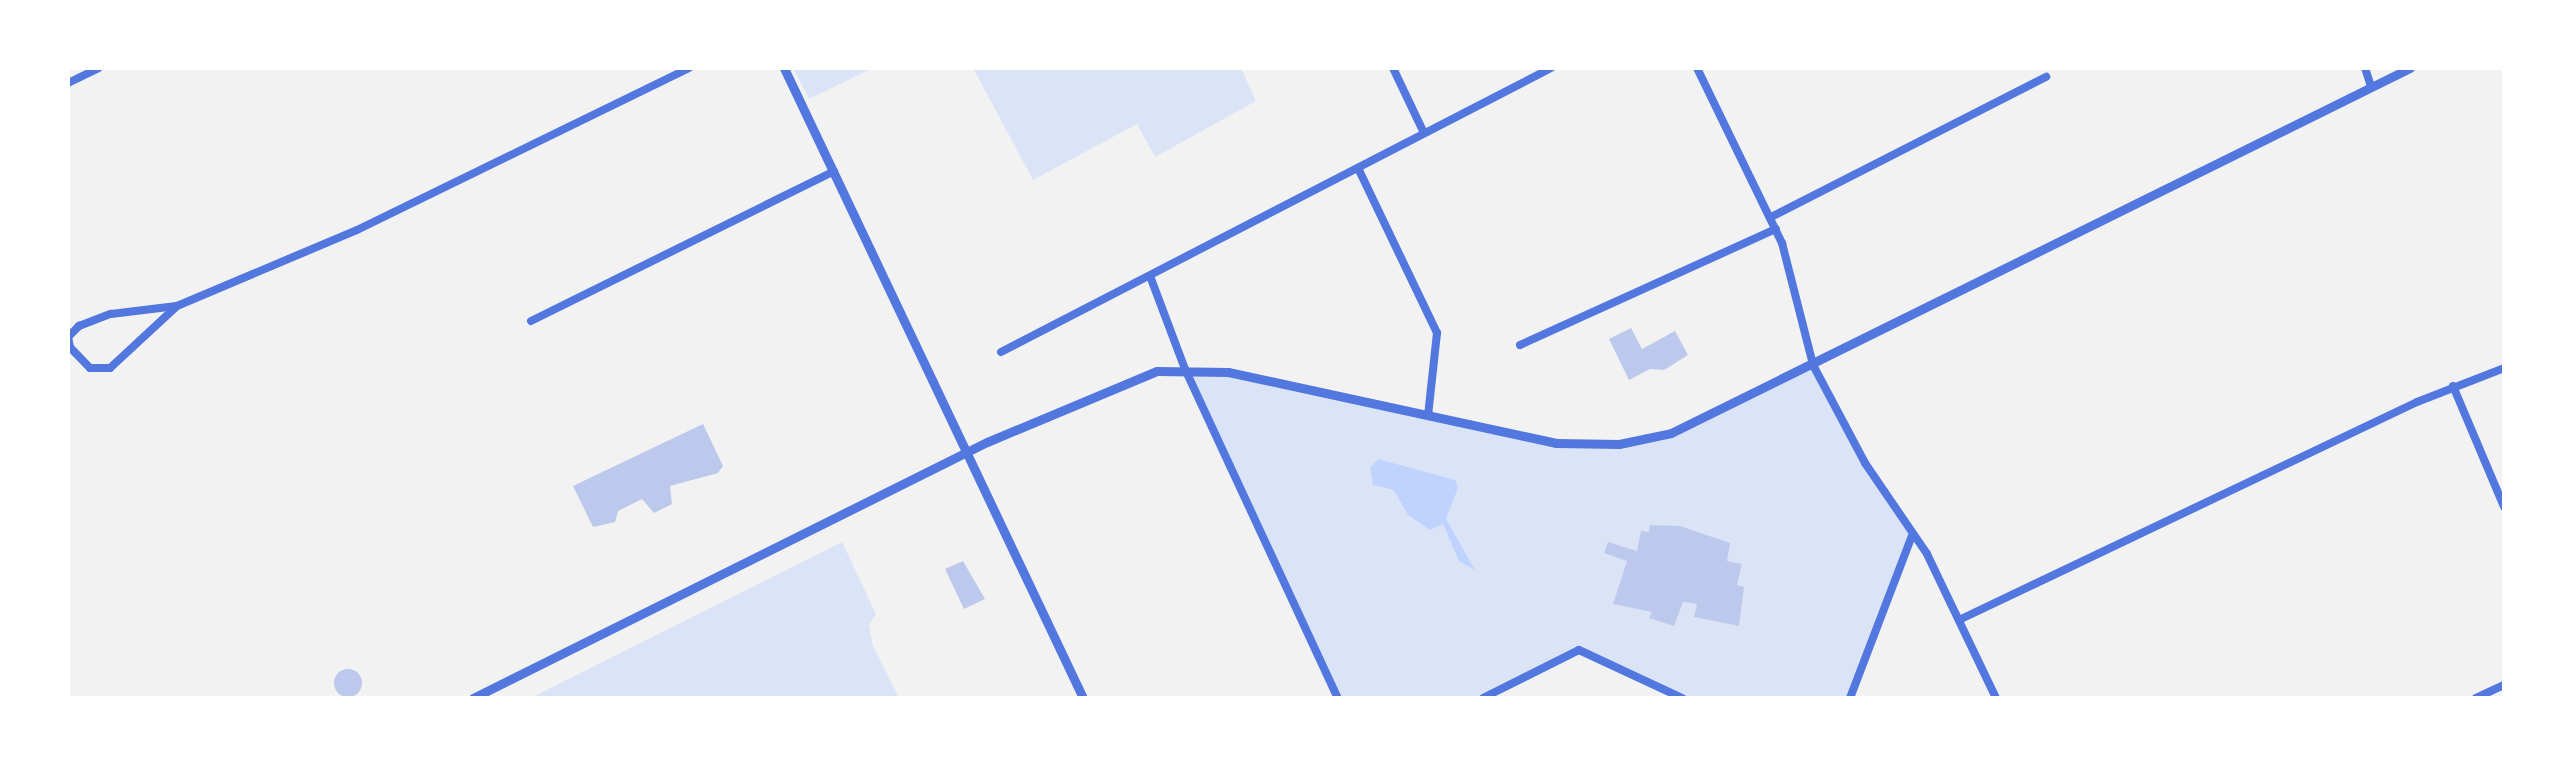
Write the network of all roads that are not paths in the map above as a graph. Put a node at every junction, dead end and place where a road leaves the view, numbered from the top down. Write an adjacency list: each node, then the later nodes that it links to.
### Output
1 (99, 68): 10 (street)
2 (689, 68): 18 (street)
3 (784, 68): 14 (street)
4 (1392, 68): 12 (street)
5 (1551, 68): 12 (street)
6 (1697, 68): 15 (street)
7 (2365, 68): 11 (street)
8 (2410, 68): 11 (street)
9 (2046, 78): 15 (street)
10 (68, 83)
11 (2371, 87): 22 (street)
12 (1424, 132): 13 (street)
13 (1358, 168): 17 (street); 26 (street)
14 (834, 171): 19 (street); 27 (street)
15 (1772, 217): 16 (street)
16 (1776, 229): 20 (street); 22 (street)
17 (1150, 276): 21 (street); 24 (street)
18 (177, 306): 18 (street)
19 (531, 321)
20 (1520, 346)
21 (1000, 352)
22 (1813, 365): 26 (street); 29 (street)
23 (2504, 368): 25 (street)
24 (1185, 369): 26 (street); 27 (street); 34 (street)
25 (2453, 386): 28 (street); 30 (street)
26 (1428, 416)
27 (970, 450): 32 (street); 33 (street)
28 (2504, 508)
29 (1912, 536): 30 (street); 37 (street)
30 (1961, 619): 38 (street)
31 (2504, 685): 39 (street)
32 (473, 698)
33 (1082, 698)
34 (1338, 698)
35 (1484, 698): 36 (street)
36 (1682, 698)
37 (1850, 698)
38 (1996, 698)
39 (2476, 698)

